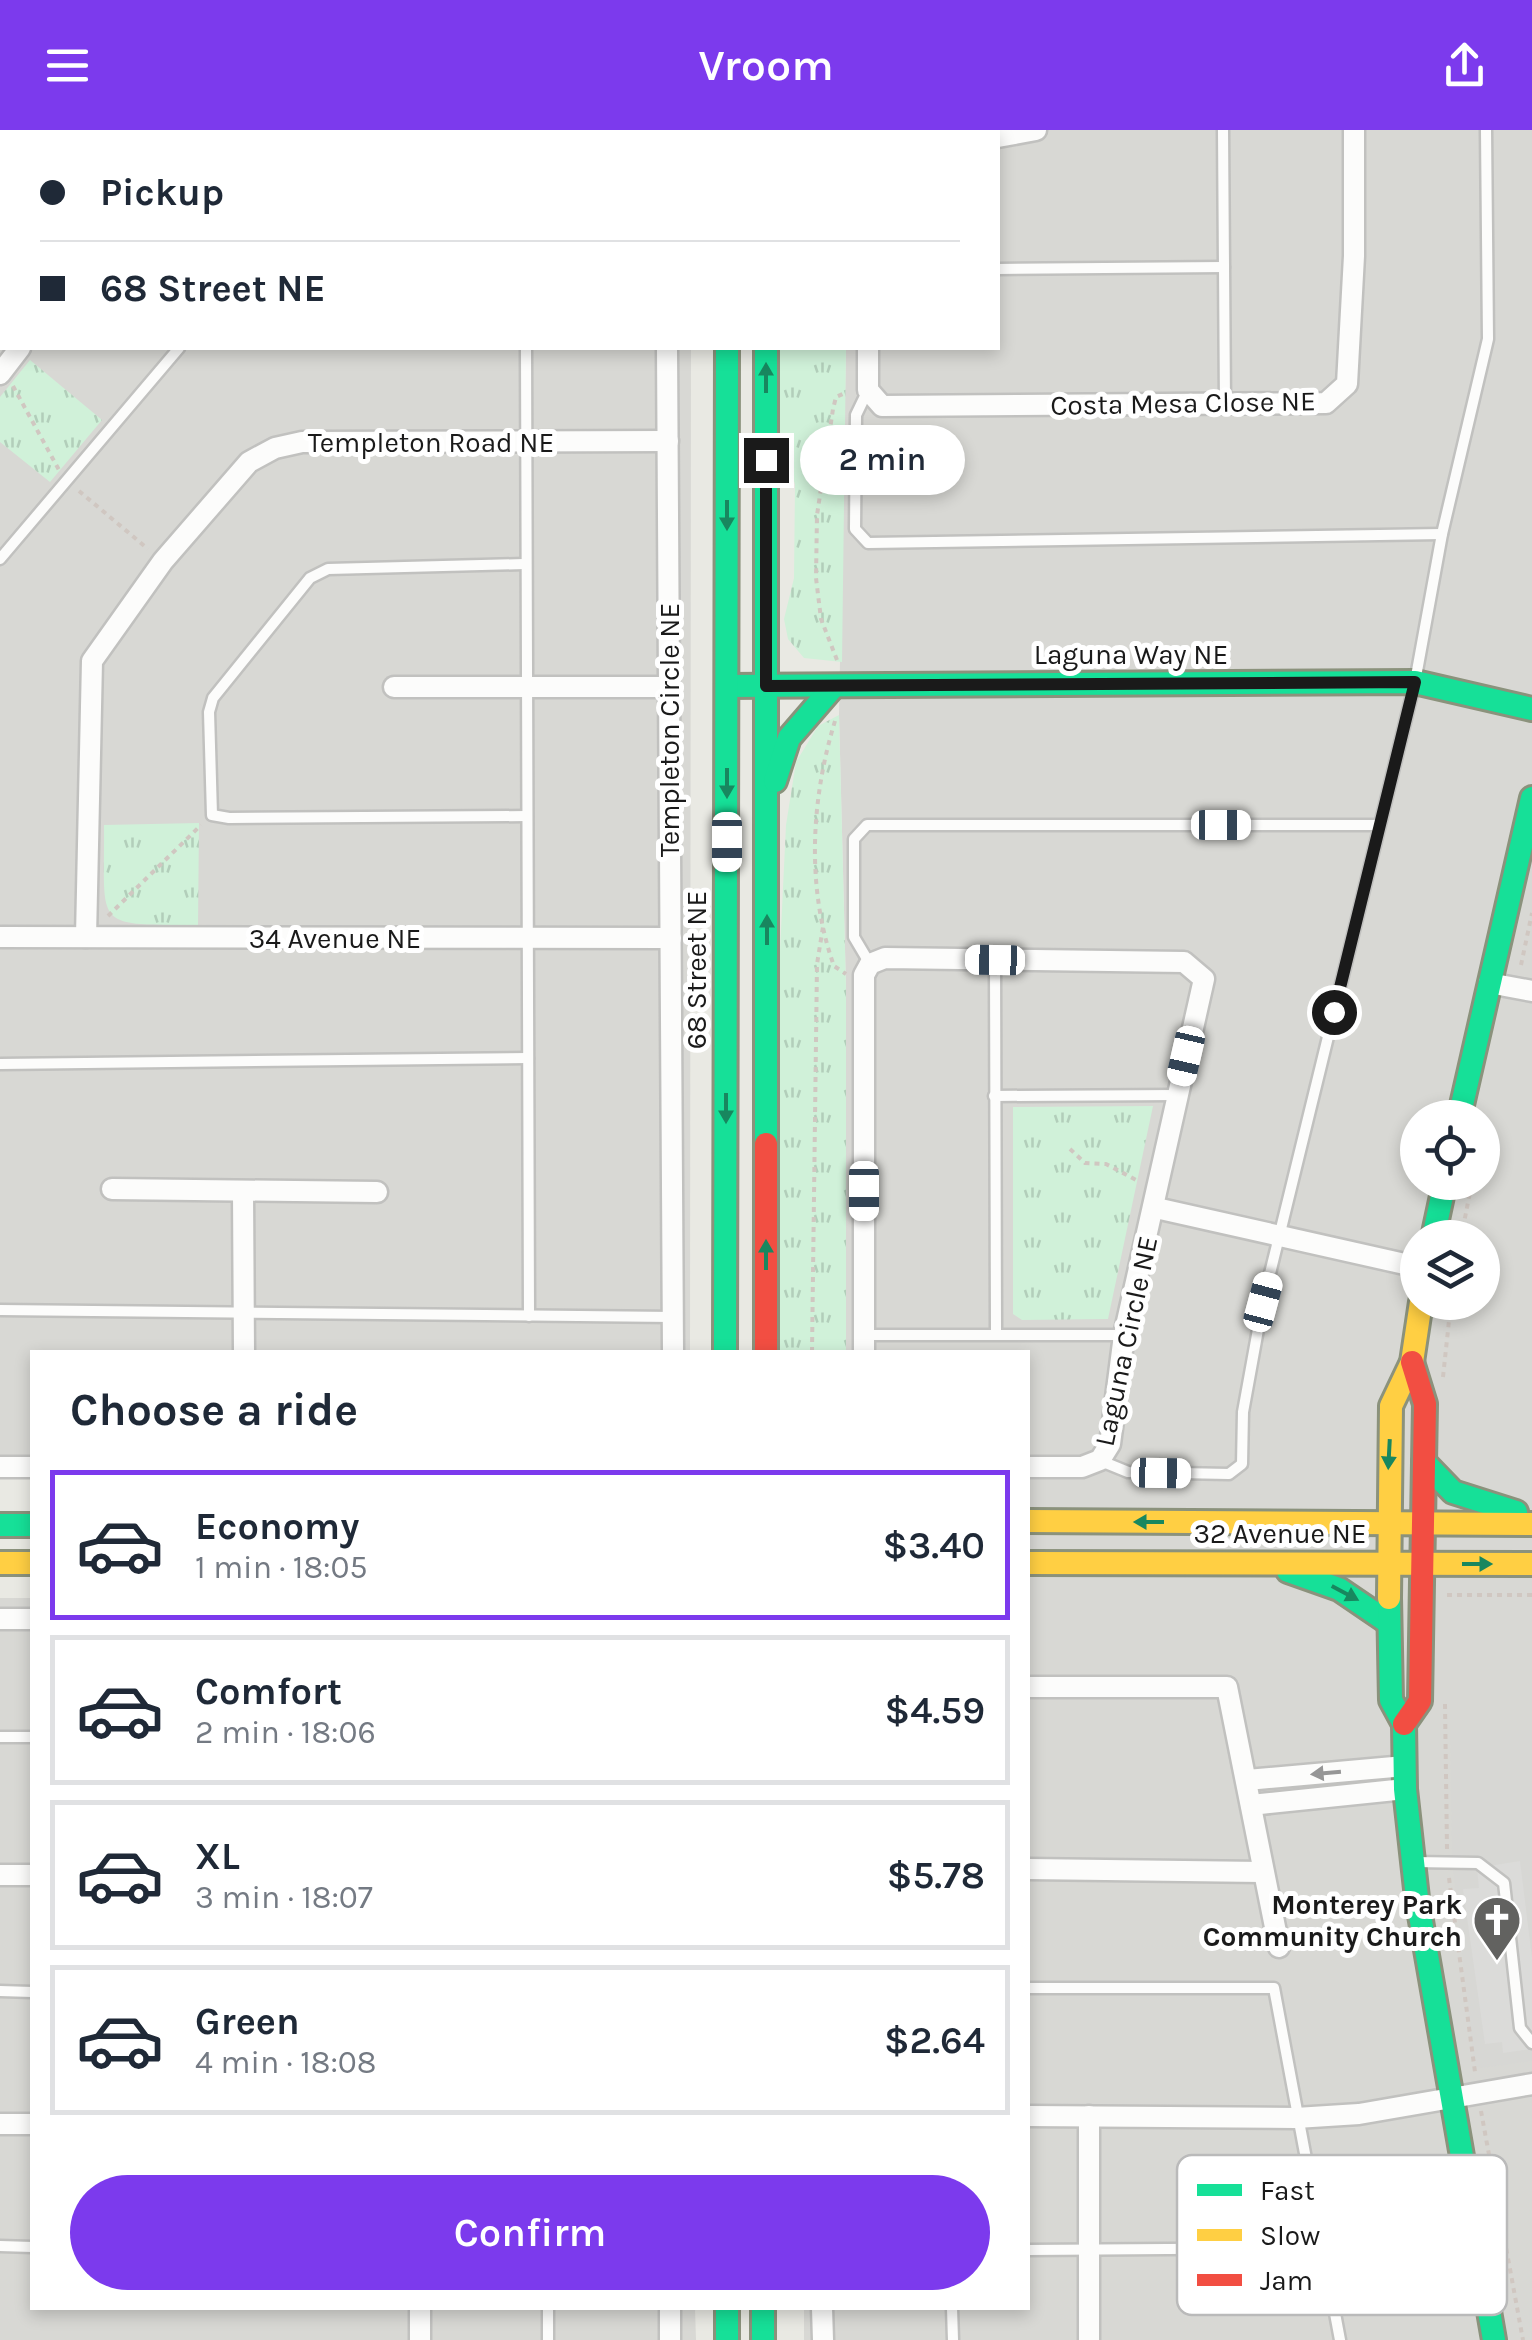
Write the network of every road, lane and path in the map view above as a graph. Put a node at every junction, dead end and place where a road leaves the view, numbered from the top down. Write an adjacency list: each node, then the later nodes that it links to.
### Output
1 (1036, 130): 5 (street)
2 (1223, 130): 6 (lane)
3 (1354, 130): 17 (street, Costa Mesa Close NE)
4 (1486, 130): 21 (lane)
5 (1003, 135)
6 (1224, 267): 7 (lane); 17 (lane)
7 (1000, 269)
8 (18, 350): 15 (street)
9 (177, 350): 20 (lane)
10 (526, 350): 19 (lane)
11 (667, 350): 18 (street, Templeton Circle NE)
12 (727, 350): 27 (street, 68 Street NE, one-way to 27)
13 (766, 350): 28 (street, one-way to 13)
14 (868, 350): 16 (street)
15 (2, 371): 20 (path)
16 (868, 390): 17 (street, Costa Mesa Close NE); 21 (lane); 25 (path)
17 (1225, 404)
18 (668, 440): 19 (street, Templeton Road NE); 29 (street, Templeton Circle NE)
19 (524, 442): 23 (street, Templeton Road NE); 24 (lane)
20 (65, 479): 22 (lane); 23 (path)
21 (1442, 534): 26 (lane)
22 (0, 559)
23 (163, 561): 42 (street, Templeton Road NE)
24 (524, 564): 31 (lane); 36 (lane)
25 (836, 676): 26 (street, Laguna Way NE); 28 (street, Laguna Way NE); 35 (street)
26 (1415, 682): 32 (street, Laguna Way NE); 38 (lane)
27 (727, 686): 28 (street, Laguna Way NE); 72 (street, 68 Street NE, one-way to 72)
28 (766, 686): 35 (street)
29 (669, 687): 31 (street); 44 (street, Templeton Circle NE)
30 (394, 688): 31 (street)
31 (526, 688): 37 (lane)
32 (1532, 709)
33 (838, 712): 40 (path)
34 (1532, 798): 48 (street)
35 (767, 807): 73 (street, one-way to 35)
36 (212, 815): 37 (lane); 42 (path)
37 (526, 816): 43 (lane)
38 (1378, 825): 47 (lane); 60 (lane)
39 (1532, 914): 46 (path)
40 (823, 927): 47 (path); 74 (path)
41 (0, 937): 42 (street, 34 Avenue NE)
42 (86, 938): 43 (street, 34 Avenue NE)
43 (528, 938): 44 (street, 34 Avenue NE); 50 (lane)
44 (671, 938): 65 (street, Templeton Circle NE)
45 (995, 960): 47 (street, Laguna Circle NE); 52 (street, Laguna Circle NE); 53 (lane)
46 (1521, 965)
47 (867, 970): 69 (street)
48 (1489, 984): 49 (street); 54 (street)
49 (1532, 991)
50 (528, 1058): 51 (lane); 64 (lane)
51 (0, 1064)
52 (1177, 1094): 53 (lane); 59 (street, Laguna Circle NE)
53 (994, 1096): 67 (lane)
54 (1464, 1100)
55 (1070, 1149): 59 (path)
56 (112, 1189): 57 (street)
57 (243, 1192): 58 (street); 63 (street)
58 (376, 1192)
59 (1158, 1198): 60 (street, Laguna Circle NE); 68 (street, Laguna Circle NE)
60 (1280, 1237): 61 (street, Laguna Circle NE); 76 (lane)
61 (1400, 1263)
62 (0, 1310): 63 (lane)
63 (243, 1312): 64 (lane); 70 (street)
64 (529, 1316): 65 (lane)
65 (673, 1317): 71 (street, Templeton Circle NE)
66 (1418, 1320): 75 (street)
67 (996, 1334): 68 (lane); 69 (lane)
68 (1124, 1335): 76 (street, Laguna Circle NE)
69 (864, 1344)
70 (244, 1350)
71 (672, 1350)
72 (725, 1350)
73 (766, 1350)
74 (812, 1350)
75 (1412, 1362): 77 (street); 83 (street, one-way to 83)
76 (1100, 1460): 80 (street, Laguna Circle NE)
77 (1424, 1462): 81 (street); 84 (street)
78 (0, 1467): 79 (street)
79 (30, 1467)
80 (1030, 1467)
81 (1532, 1516)
82 (1030, 1521): 83 (street, 32 Avenue NE, one-way to 82)
83 (1388, 1524): 84 (street, 32 Avenue NE); 91 (street)
84 (1422, 1524): 85 (street, 32 Avenue NE); 93 (street)
85 (1532, 1524)
86 (0, 1525): 87 (street)
87 (30, 1525)
88 (1227, 1562): 90 (street, 32 Avenue NE); 91 (street, 32 Avenue NE); 99 (street, one-way to 99)
89 (30, 1563): 92 (street)
90 (1030, 1563)
91 (1388, 1563): 93 (street, 32 Avenue NE); 99 (street)
92 (0, 1564)
93 (1422, 1564): 94 (street, 32 Avenue NE, one-way to 94); 102 (street)
94 (1532, 1564)
95 (1446, 1595): 96 (path)
96 (1532, 1595)
97 (0, 1619): 98 (street)
98 (30, 1619)
99 (1389, 1623): 102 (street)
100 (1030, 1687): 106 (street)
101 (1444, 1704): 109 (path)
102 (1404, 1724): 105 (street)
103 (0, 1737): 104 (lane)
104 (30, 1737)
105 (1405, 1778): 106 (street, one-way to 106); 107 (street); 108 (street)
106 (1247, 1780): 107 (street)
107 (1251, 1805): 111 (street)
108 (1413, 1862): 109 (lane); 121 (street)
109 (1447, 1863): 118 (lane); 120 (path)
110 (1030, 1869): 111 (street)
111 (1261, 1872): 114 (street)
112 (0, 1875): 113 (street)
113 (30, 1875)
114 (1278, 1947)
115 (1030, 1988): 124 (lane)
116 (0, 1992): 117 (lane)
117 (30, 1992)
118 (1532, 2043)
119 (1532, 2084): 120 (street)
120 (1478, 2095): 121 (street); 129 (path)
121 (1450, 2099): 124 (street); 128 (street)
122 (1030, 2116): 123 (street)
123 (1089, 2116): 124 (street); 134 (street)
124 (1296, 2118): 127 (lane)
125 (0, 2124): 126 (street)
126 (30, 2124)
127 (1303, 2155)
128 (1460, 2155)
129 (1489, 2155)
130 (0, 2246): 131 (lane)
131 (30, 2247)
132 (1177, 2249): 134 (lane)
133 (1030, 2250): 134 (lane)
134 (1089, 2250): 152 (street)
135 (1507, 2253): 155 (path)
136 (420, 2310): 145 (street)
137 (548, 2310): 146 (lane)
138 (670, 2310): 147 (street)
139 (727, 2310): 148 (street)
140 (763, 2310): 149 (street)
141 (822, 2310): 150 (street)
142 (952, 2310): 151 (lane)
143 (1335, 2315): 153 (lane)
144 (1489, 2315): 154 (street)
145 (420, 2340)
146 (548, 2340)
147 (670, 2340)
148 (727, 2340)
149 (763, 2340)
150 (823, 2340)
151 (953, 2340)
152 (1089, 2340)
153 (1340, 2340)
154 (1494, 2340)
155 (1523, 2340)

